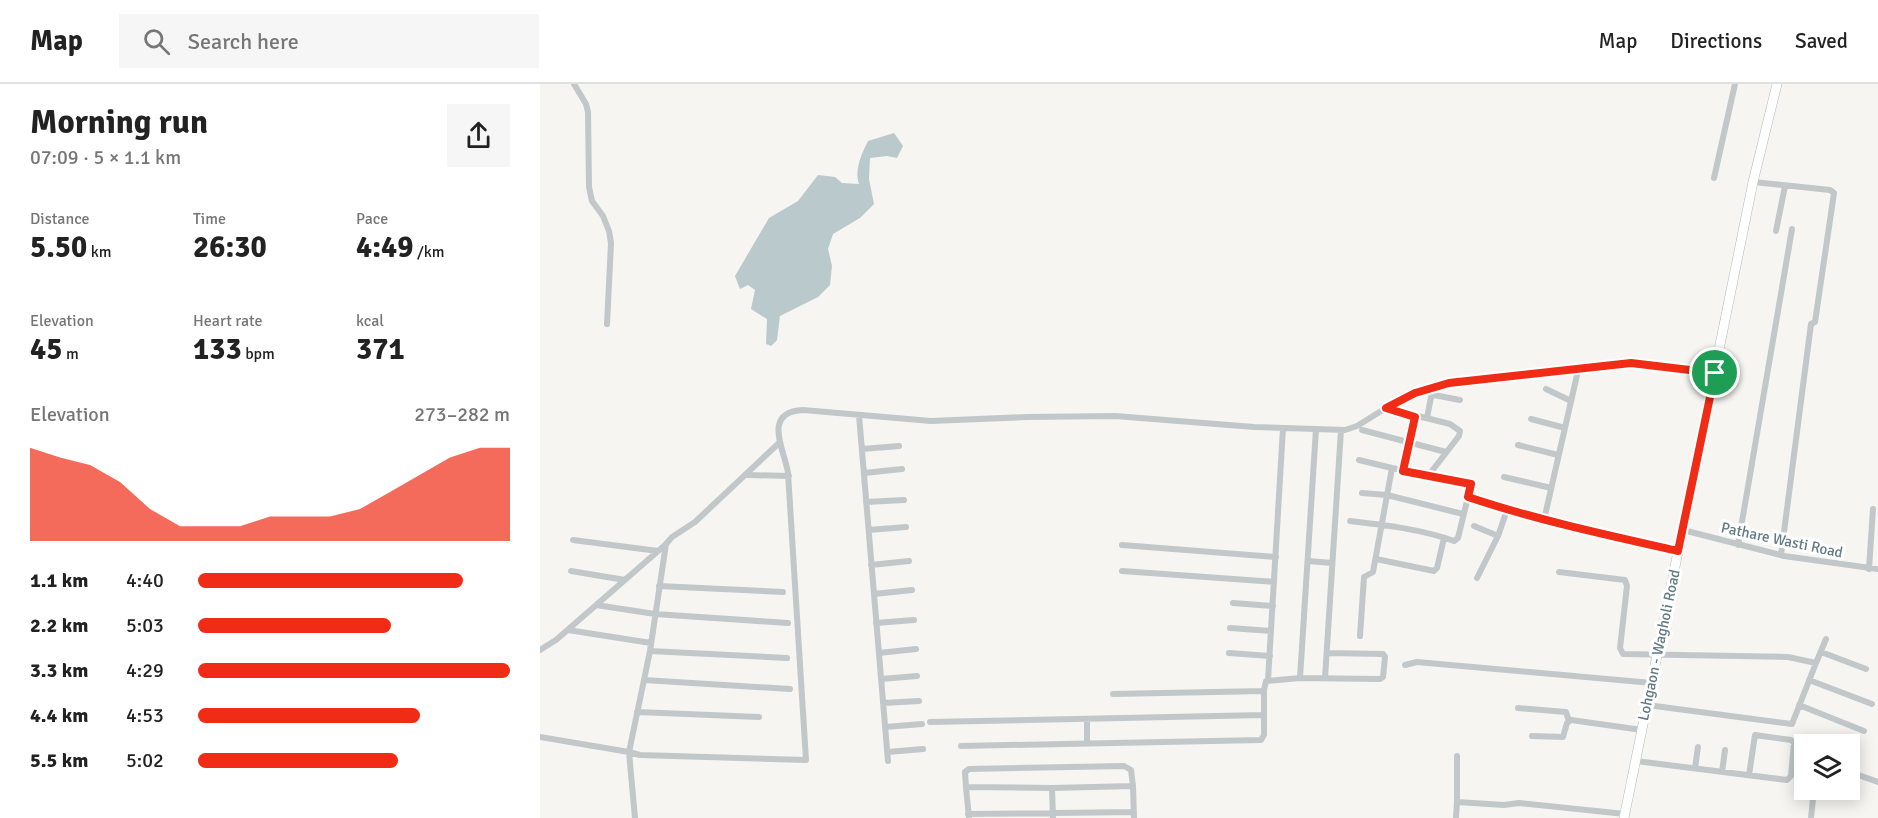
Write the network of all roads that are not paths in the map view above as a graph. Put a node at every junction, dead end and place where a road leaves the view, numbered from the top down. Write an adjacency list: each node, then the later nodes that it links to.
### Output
1 (574, 84): 9 (street)
2 (1735, 84): 4 (street)
3 (1777, 84): 5 (main road, Lohgaon - Wagholi Road)
4 (1714, 178)
5 (1753, 182): 6 (street); 10 (main road, Lohgaon - Wagholi Road)
6 (1785, 186): 8 (street); 65 (street)
7 (1792, 229): 61 (street)
8 (1776, 231)
9 (607, 324)
10 (1715, 373): 15 (street); 55 (main road, Lohgaon - Wagholi Road)
11 (1577, 375): 14 (street)
12 (1546, 389): 14 (street)
13 (1460, 400): 18 (street)
14 (1571, 401): 21 (street)
15 (1386, 408): 17 (street); 23 (street)
16 (859, 415): 20 (street); 26 (street); 29 (street)
17 (1415, 417): 18 (street); 25 (street)
18 (1427, 418): 30 (street)
19 (1531, 419): 21 (street)
20 (1283, 428): 22 (street); 66 (street)
21 (1565, 428): 31 (street)
22 (1316, 429): 23 (street); 69 (street)
23 (1341, 430): 70 (street)
24 (1362, 430): 25 (street)
25 (1410, 442): 30 (street); 35 (street)
26 (779, 443): 37 (street); 38 (street)
27 (1518, 445): 31 (street)
28 (899, 446): 29 (street)
29 (862, 449): 36 (street)
30 (1446, 452): 39 (street)
31 (1558, 455): 41 (street)
32 (1359, 460): 33 (street)
33 (1392, 468): 35 (street); 43 (street)
34 (902, 469): 36 (street)
35 (1403, 471): 39 (street)
36 (864, 473): 46 (street)
37 (747, 475): 38 (street); 60 (street)
38 (789, 476): 144 (street)
39 (1428, 476): 44 (street)
40 (1504, 477): 41 (street)
41 (1551, 488): 50 (street)
42 (1362, 493): 43 (street)
43 (1387, 495): 49 (street); 52 (street)
44 (1468, 497): 48 (street); 49 (street)
45 (904, 500): 46 (street)
46 (866, 502): 56 (street)
47 (1872, 509): 72 (street)
48 (1507, 510): 50 (street); 57 (street)
49 (1463, 514): 58 (street)
50 (1544, 520): 64 (street)
51 (1350, 521): 52 (street)
52 (1382, 525): 58 (street); 67 (street)
53 (1474, 526): 57 (street)
54 (906, 527): 56 (street)
55 (1683, 530): 61 (street, Pathare Wasti Road); 64 (main road, Lohgaon - Wagholi Road)
56 (868, 531): 71 (street)
57 (1498, 536): 77 (street)
58 (1444, 538): 67 (street)
59 (573, 540): 63 (street)
60 (666, 544): 63 (street); 80 (street)
61 (1738, 544): 65 (street, Pathare Wasti Road)
62 (1122, 545): 66 (street)
63 (658, 551): 78 (street)
64 (1678, 551): 104 (main road, Lohgaon - Wagholi Road)
65 (1781, 555): 72 (street, Pathare Wasti Road)
66 (1276, 557): 79 (street)
67 (1376, 559): 94 (street)
68 (909, 561): 71 (street)
69 (1308, 561): 70 (street); 111 (street)
70 (1332, 562): 103 (street)
71 (872, 565): 83 (street)
72 (1869, 568): 73 (street, Pathare Wasti Road)
73 (1878, 569)
74 (571, 571): 78 (street)
75 (1122, 571): 79 (street)
76 (1559, 572): 104 (street)
77 (1478, 578)
78 (625, 580): 85 (street)
79 (1274, 582): 86 (street)
80 (658, 586): 82 (street); 87 (street)
81 (912, 590): 83 (street)
82 (783, 592)
83 (874, 594): 90 (street)
84 (1233, 603): 86 (street)
85 (596, 605): 87 (street); 92 (street)
86 (1273, 606): 93 (street)
87 (655, 614): 89 (street); 96 (street)
88 (914, 620): 90 (street)
89 (788, 623)
90 (876, 623): 101 (street)
91 (1230, 628): 93 (street)
92 (568, 630): 96 (street); 98 (street)
93 (1271, 631): 105 (street)
94 (1360, 636)
95 (1826, 639): 100 (street)
96 (651, 643): 99 (street)
97 (916, 649): 101 (street)
98 (540, 650)
99 (650, 651): 106 (street); 114 (street)
100 (1821, 652): 107 (street); 109 (street)
101 (879, 653): 113 (street)
102 (1228, 653): 105 (street)
103 (1327, 653): 112 (street); 112 (street)
104 (1657, 653): 107 (street); 117 (main road, Lohgaon - Wagholi Road)
105 (1270, 656): 115 (street)
106 (787, 658)
107 (1816, 663): 116 (street)
108 (1405, 665): 117 (street)
109 (1866, 669)
110 (917, 676): 113 (street)
111 (1300, 678): 112 (street); 115 (street)
112 (1325, 678)
113 (881, 679): 122 (street)
114 (644, 680): 118 (street); 127 (street)
115 (1268, 680): 119 (street)
116 (1809, 680): 123 (street); 125 (street)
117 (1652, 682): 124 (main road, Lohgaon - Wagholi Road)
118 (790, 689)
119 (1264, 691): 120 (street); 128 (street)
120 (1113, 694)
121 (919, 701): 122 (street)
122 (883, 703): 134 (street)
123 (1872, 704)
124 (1647, 705): 125 (street); 135 (main road, Lohgaon - Wagholi Road)
125 (1799, 705): 136 (street)
126 (1518, 708): 131 (street)
127 (637, 712): 129 (street); 144 (street)
128 (1264, 715): 130 (street); 139 (street)
129 (759, 717)
130 (1087, 719): 132 (street); 139 (street)
131 (1569, 721): 135 (street); 137 (street)
132 (930, 722)
133 (922, 724): 134 (street)
134 (885, 727): 145 (street)
135 (1642, 730): 148 (main road, Lohgaon - Wagholi Road)
136 (1864, 731)
137 (1532, 736)
138 (540, 737): 144 (street)
139 (1087, 743): 140 (street)
140 (961, 746)
141 (1698, 747): 149 (street)
142 (923, 749): 145 (street)
143 (1725, 750): 150 (street)
144 (629, 752): 163 (street)
145 (888, 752): 147 (street)
146 (1457, 756): 158 (street)
147 (888, 761)
148 (1636, 761): 149 (street); 162 (main road, Lohgaon - Wagholi Road)
149 (1695, 768): 150 (street)
150 (1722, 772): 151 (street)
151 (1749, 775): 151 (street)
152 (1860, 776): 153 (street)
153 (1878, 782)
154 (1133, 786): 155 (street); 156 (street); 159 (street)
155 (966, 787): 156 (street); 160 (street)
156 (1052, 788): 161 (street)
157 (1813, 800): 165 (street)
158 (1457, 802): 162 (street); 164 (street)
159 (1134, 815): 161 (street)
160 (968, 816): 161 (street)
161 (1053, 816)
162 (1625, 816)
163 (635, 818)
164 (1455, 818)
165 (1811, 818)

